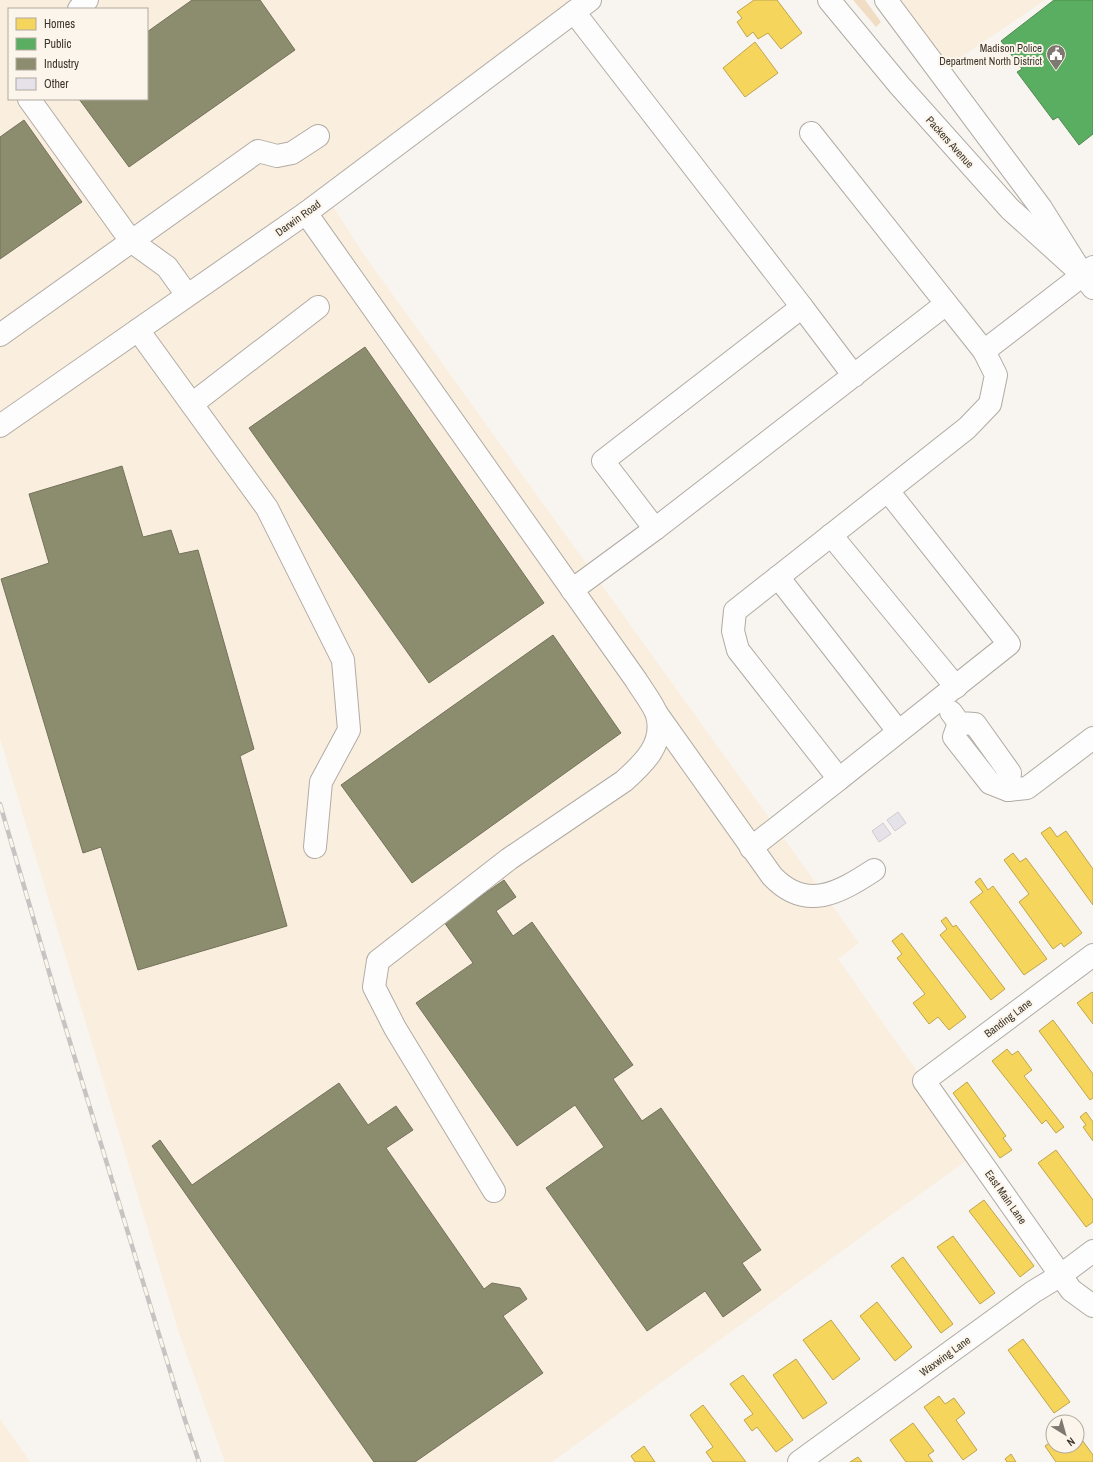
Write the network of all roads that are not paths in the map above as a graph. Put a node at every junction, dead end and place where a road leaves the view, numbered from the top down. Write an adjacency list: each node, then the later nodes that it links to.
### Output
1 (87, 0): 5 (street)
2 (829, 0): 11 (street, Packers Avenue)
3 (886, 0): 11 (street)
4 (582, 6): 9 (street, Darwin Road); 15 (street)
5 (80, 8)
6 (30, 100): 10 (street)
7 (811, 133): 13 (street)
8 (318, 136): 10 (street)
9 (306, 213): 12 (street, Darwin Road); 26 (street)
10 (132, 241): 12 (street); 17 (street)
11 (1090, 277): 18 (street)
12 (187, 295): 16 (street, Darwin Road)
13 (946, 304): 18 (street); 19 (street)
14 (318, 307): 20 (street)
15 (802, 307): 19 (street); 23 (street)
16 (138, 330): 20 (street); 21 (street, Darwin Road)
17 (0, 335)
18 (984, 352): 22 (street)
19 (854, 376): 23 (street)
20 (192, 404): 32 (street)
21 (0, 426)
22 (888, 491): 24 (street); 27 (street)
23 (655, 529): 26 (street)
24 (831, 535): 25 (street); 27 (street)
25 (778, 577): 29 (street); 31 (street)
26 (572, 590): 28 (street)
27 (948, 693): 29 (street); 30 (street)
28 (657, 714): 33 (street); 37 (street)
29 (898, 731): 31 (street)
30 (1093, 738)
31 (838, 779): 33 (street)
32 (315, 847)
33 (751, 848): 34 (street)
34 (874, 870)
35 (1093, 955): 36 (street, Banding Lane)
36 (924, 1082): 39 (street, East Main Lane)
37 (494, 1191)
38 (1093, 1251): 39 (street, Waxwing Lane)
39 (1061, 1275): 40 (street, East Main Lane); 41 (street, Waxwing Lane)
40 (1093, 1306)
41 (799, 1462)

